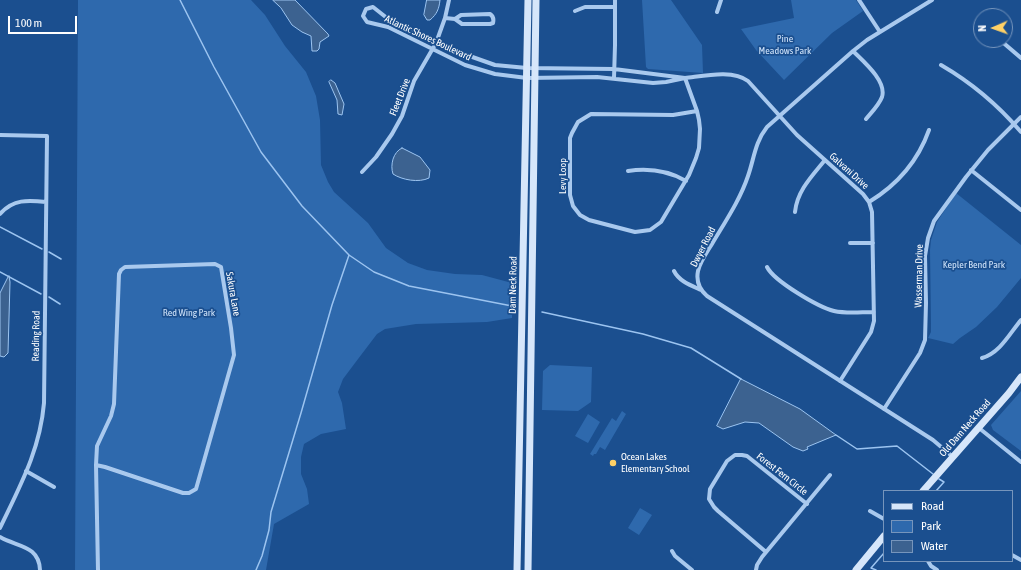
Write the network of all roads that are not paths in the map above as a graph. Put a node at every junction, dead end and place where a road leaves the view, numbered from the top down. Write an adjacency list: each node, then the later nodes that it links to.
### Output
1 (450, 0): 13 (street, Fleet Drive)
2 (528, 0): 22 (main road, Dam Neck Road)
3 (536, 0): 23 (main road, Dam Neck Road)
4 (615, 0): 10 (street)
5 (721, 0): 12 (street)
6 (859, 0): 15 (street)
7 (922, 0): 9 (street)
8 (932, 0): 9 (street, Dwyer Road)
9 (925, 5): 15 (street, Dwyer Road)
10 (615, 7): 11 (street); 24 (street)
11 (575, 11)
12 (717, 12)
13 (446, 18): 14 (street); 16 (street, Fleet Drive)
14 (455, 19): 14 (street)
15 (880, 32): 19 (street, Dwyer Road)
16 (436, 43): 18 (street, Fleet Drive); 18 (street, Atlantic Shores Boulevard); 22 (street, Atlantic Shores Boulevard)
17 (1009, 48): 20 (street)
18 (433, 49): 25 (street, Atlantic Shores Boulevard); 40 (street, Fleet Drive)
19 (853, 51): 30 (street, Dwyer Road); 32 (street)
20 (1021, 58)
21 (941, 65): 33 (street)
22 (527, 68): 23 (street, Galvani Drive); 25 (main road, Dam Neck Road)
23 (536, 68): 24 (street, Galvani Drive); 26 (main road, Dam Neck Road)
24 (614, 69): 27 (street); 28 (street, Galvani Drive)
25 (527, 78): 26 (street, Galvani Drive); 59 (main road, Dam Neck Road)
26 (535, 78): 27 (street, Galvani Drive); 60 (main road, Dam Neck Road)
27 (614, 78): 28 (street, Galvani Drive)
28 (685, 78): 29 (street, Levy Loop); 30 (street, Galvani Drive)
29 (697, 111): 41 (street, Levy Loop); 41 (street, Levy Loop)
30 (780, 116): 37 (street, Galvani Drive); 51 (street, Dwyer Road)
31 (1021, 118): 33 (street, Wasserman Drive)
32 (866, 119)
33 (1015, 125): 35 (street); 38 (street, Wasserman Drive)
34 (930, 130): 43 (street)
35 (1021, 132)
36 (0, 135): 42 (street, Reading Road)
37 (825, 160): 43 (street, Galvani Drive); 45 (street)
38 (971, 170): 44 (street); 57 (street, Wasserman Drive)
39 (628, 171): 41 (street)
40 (362, 172)
41 (686, 181)
42 (46, 202): 46 (street); 64 (street, Reading Road)
43 (869, 202): 48 (street, Galvani Drive)
44 (1021, 210)
45 (795, 212)
46 (0, 214)
47 (850, 243): 48 (street)
48 (873, 243): 52 (street, Galvani Drive)
49 (767, 267): 52 (street)
50 (674, 271): 51 (street)
51 (701, 290): 56 (street)
52 (874, 312): 56 (street, Galvani Drive)
53 (1021, 320): 54 (street)
54 (982, 358)
55 (1021, 377): 58 (main road, Old Dam Neck Road)
56 (840, 381): 57 (street)
57 (884, 409): 61 (street)
58 (979, 428): 61 (main road, Old Dam Neck Road); 62 (street)
59 (520, 444): 60 (main road); 79 (main road, Dam Neck Road)
60 (530, 445): 80 (main road, Dam Neck Road)
61 (953, 457): 67 (main road, Old Dam Neck Road)
62 (1021, 462)
63 (96, 466): 63 (street, Sakura Lane); 78 (street, Sakura Lane)
64 (26, 471): 66 (street); 71 (street, Reading Road)
65 (830, 475): 68 (street)
66 (54, 487)
67 (924, 490)
68 (806, 504): 75 (street); 75 (street, Forest Fern Circle)
69 (870, 511): 70 (street)
70 (883, 518)
71 (0, 528)
72 (0, 537): 77 (street)
73 (883, 537): 83 (main road)
74 (672, 551): 81 (street)
75 (766, 552): 82 (street)
76 (929, 562): 84 (street)
77 (40, 570)
78 (98, 570)
79 (517, 570)
80 (528, 570)
81 (692, 570)
82 (756, 570)
83 (856, 570)
84 (937, 570)

